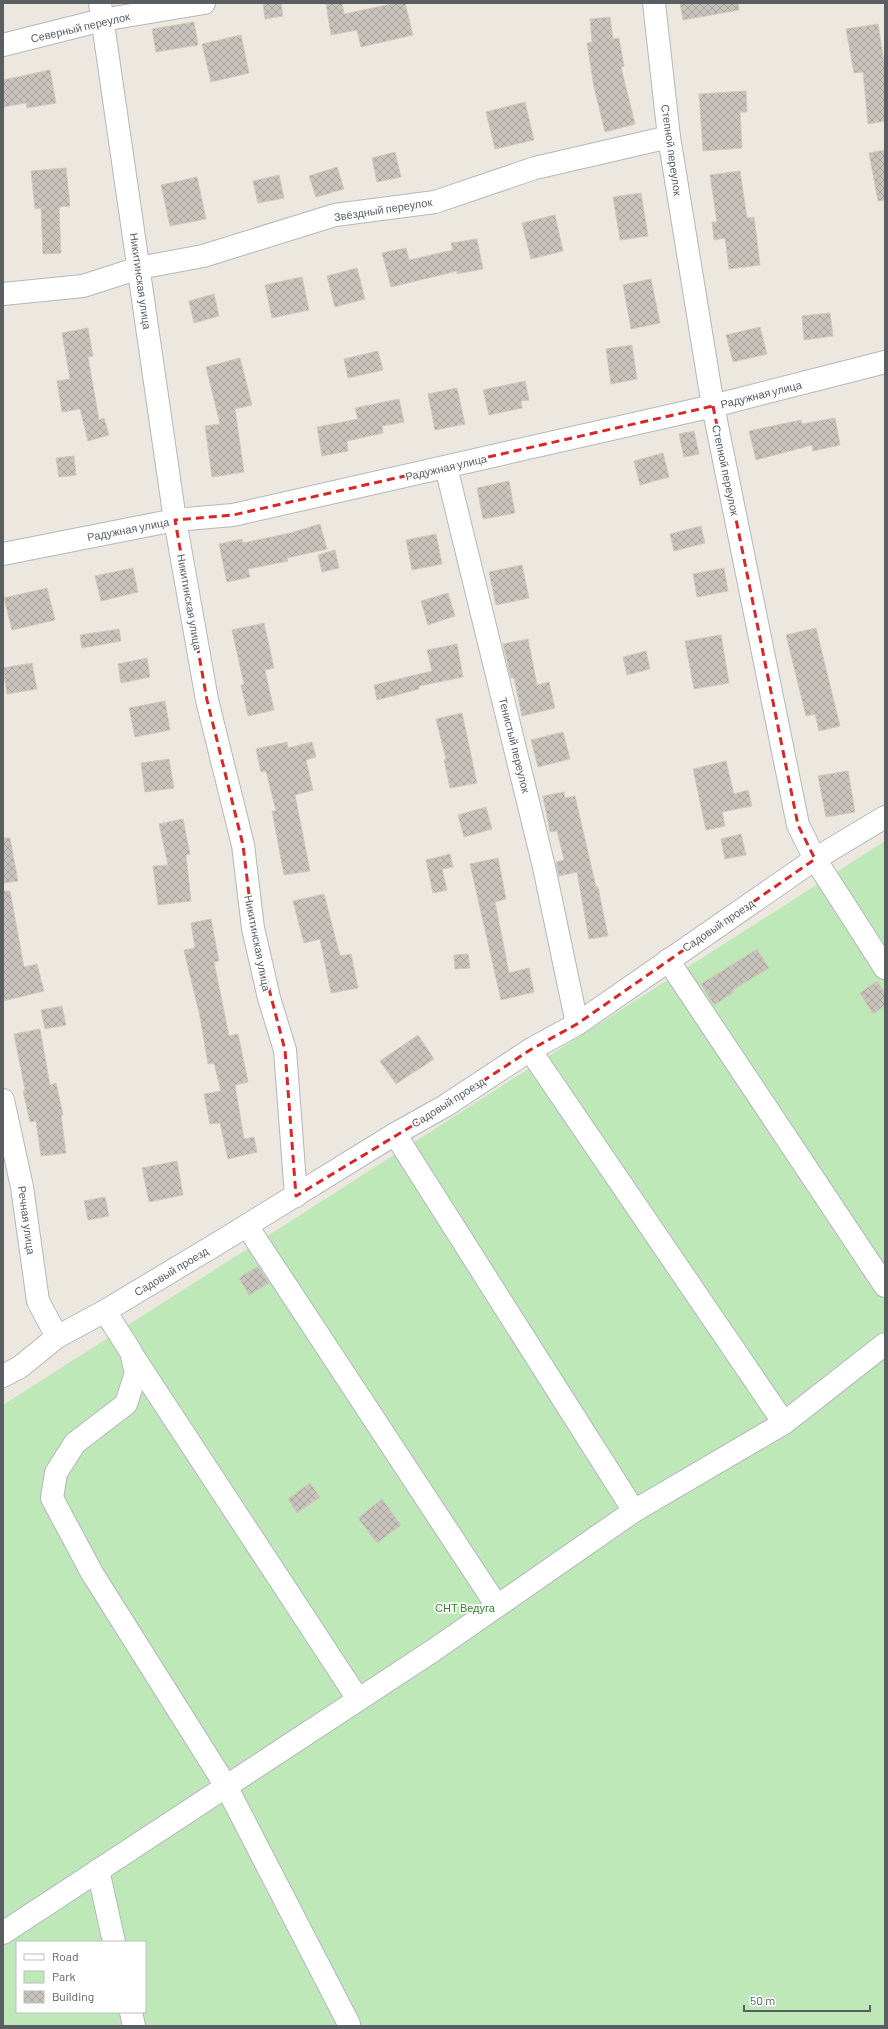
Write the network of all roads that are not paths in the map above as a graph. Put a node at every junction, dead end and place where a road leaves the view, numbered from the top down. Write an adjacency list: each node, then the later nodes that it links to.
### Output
1 (204, 3): 3 (street, Северный переулок)
2 (654, 3): 5 (street, Степной переулок)
3 (101, 11): 4 (street, Северный переулок); 6 (street, Никитинская улица)
4 (3, 45)
5 (669, 137): 6 (street, Звёздный переулок); 9 (street, Степной переулок)
6 (139, 268): 7 (street, Звёздный переулок); 11 (street, Никитинская улица)
7 (3, 294)
8 (885, 362): 9 (street, Радужная улица)
9 (713, 406): 10 (street, Радужная улица); 14 (street, Степной переулок)
10 (446, 467): 11 (street, Радужная улица); 17 (street, Тенистый переулок)
11 (175, 520): 12 (street, Радужная улица); 21 (street, Никитинская улица)
12 (3, 554)
13 (885, 817): 14 (street, Садовый проезд)
14 (815, 858): 15 (street, Садовый проезд); 16 (street, Степной переулок)
15 (668, 960): 17 (street, Садовый проезд); 23 (street)
16 (885, 968)
17 (578, 1024): 18 (street, Садовый проезд)
18 (530, 1050): 20 (street, Садовый проезд); 29 (street)
19 (3, 1100): 25 (street, Речная улица)
20 (395, 1134): 21 (street, Садовый проезд); 30 (street)
21 (296, 1196): 22 (street, Садовый проезд)
22 (247, 1226): 24 (street, Садовый проезд); 31 (street)
23 (885, 1286)
24 (105, 1310): 25 (street, Садовый проезд); 27 (street)
25 (57, 1337): 28 (street, Садовый проезд)
26 (885, 1344): 29 (street)
27 (131, 1352): 32 (street); 33 (street)
28 (3, 1376)
29 (784, 1422): 30 (street)
30 (634, 1512): 31 (street)
31 (497, 1606): 32 (street)
32 (358, 1699): 33 (street)
33 (226, 1786): 34 (street); 38 (street)
34 (98, 1870): 35 (street); 36 (street)
35 (3, 1933)
36 (114, 1941)
37 (131, 2013): 39 (street)
38 (347, 2025)
39 (134, 2026)

